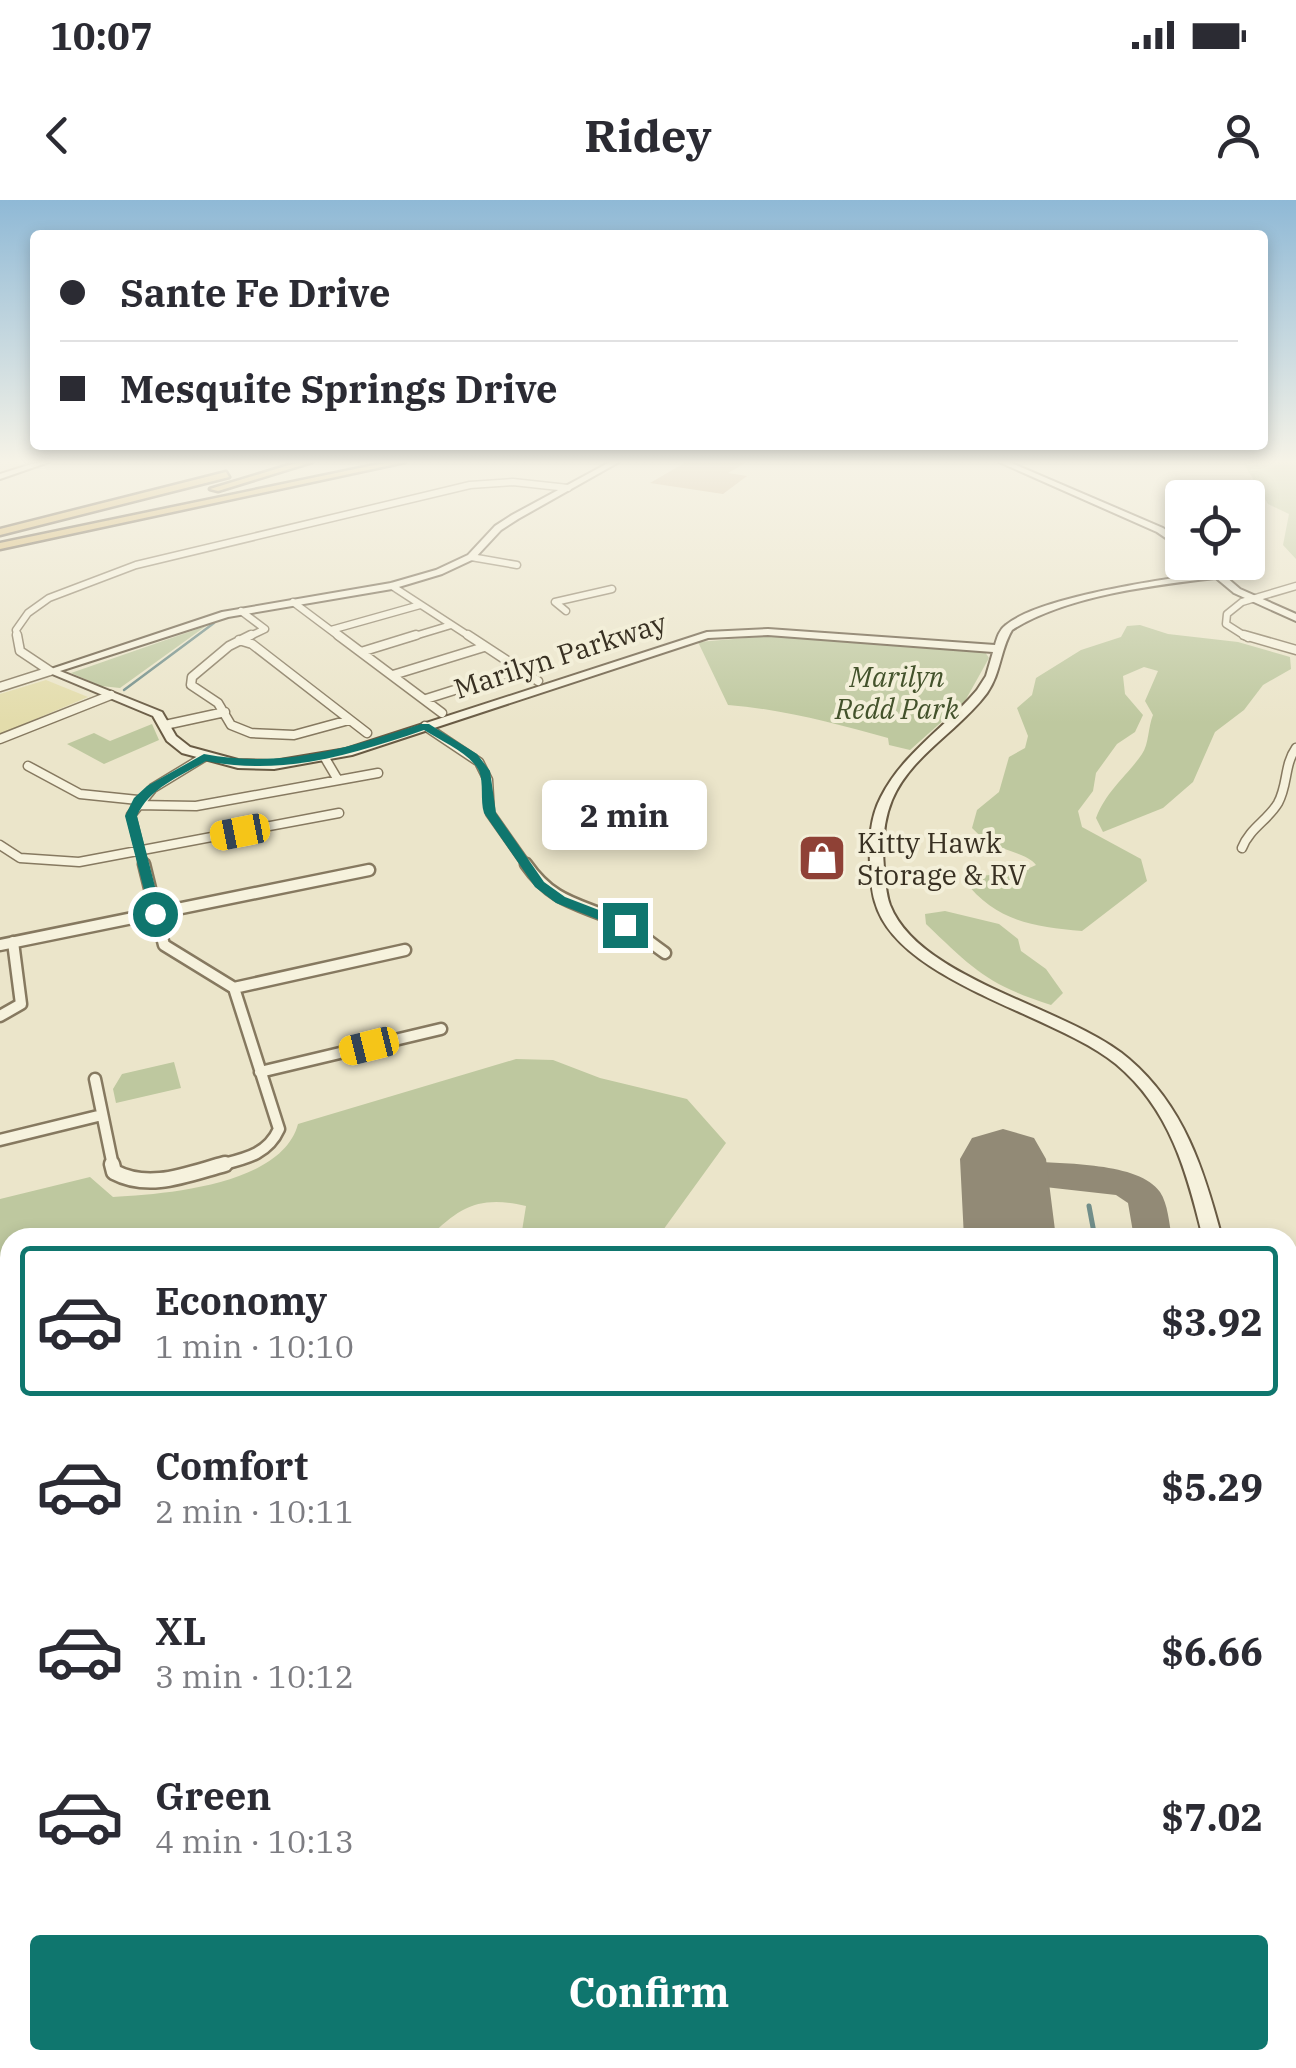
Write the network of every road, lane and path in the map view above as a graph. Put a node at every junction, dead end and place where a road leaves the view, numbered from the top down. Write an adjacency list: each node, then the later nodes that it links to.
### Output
1 (200, 549): 25 (street)
2 (478, 549): 3 (street)
3 (471, 557): 4 (street); 7 (street)
4 (518, 565)
5 (1176, 580): 21 (street)
6 (1230, 580): 10 (street)
7 (392, 586): 11 (street); 12 (street)
8 (1296, 588): 10 (street)
9 (612, 590): 15 (street)
10 (1258, 598): 14 (street); 16 (street); 22 (street)
11 (293, 602): 13 (street); 18 (street)
12 (420, 605): 17 (street); 18 (street)
13 (241, 610): 19 (street); 25 (street)
14 (1296, 611)
15 (566, 612)
16 (1296, 618)
17 (451, 625): 20 (street); 23 (street)
18 (331, 630): 23 (street)
19 (239, 640): 31 (street); 33 (street)
20 (484, 647): 24 (street); 26 (street)
21 (1000, 648): 35 (street, Marilyn Parkway); 62 (street)
22 (1296, 650)
23 (361, 652): 26 (street)
24 (518, 670): 27 (street); 30 (street)
25 (50, 671): 28 (street); 29 (street)
26 (393, 675): 30 (street)
27 (538, 681)
28 (0, 687)
29 (110, 695): 34 (street); 37 (street)
30 (426, 699): 32 (street)
31 (225, 712): 33 (street); 34 (street)
32 (442, 713)
33 (349, 720): 36 (street)
34 (166, 725): 39 (street)
35 (425, 726): 40 (street, Marilyn Parkway); 54 (street)
36 (367, 733)
37 (0, 740)
38 (1294, 752): 47 (street)
39 (204, 757): 40 (street, Marilyn Parkway); 44 (street)
40 (325, 758): 43 (street)
41 (28, 766): 44 (street)
42 (378, 773): 43 (street)
43 (338, 780): 44 (street)
44 (137, 803): 48 (street)
45 (339, 813): 48 (street)
46 (0, 845): 48 (street)
47 (1242, 848)
48 (140, 851): 50 (street)
49 (369, 870): 50 (street)
50 (155, 914): 51 (street); 55 (street)
51 (13, 942): 52 (street); 56 (street)
52 (0, 945)
53 (405, 950): 55 (street)
54 (665, 953)
55 (234, 988): 58 (street)
56 (0, 1016)
57 (442, 1029): 58 (street)
58 (260, 1072): 60 (street)
59 (95, 1079): 60 (street)
60 (102, 1114): 61 (street)
61 (0, 1140)
62 (1210, 1228)

